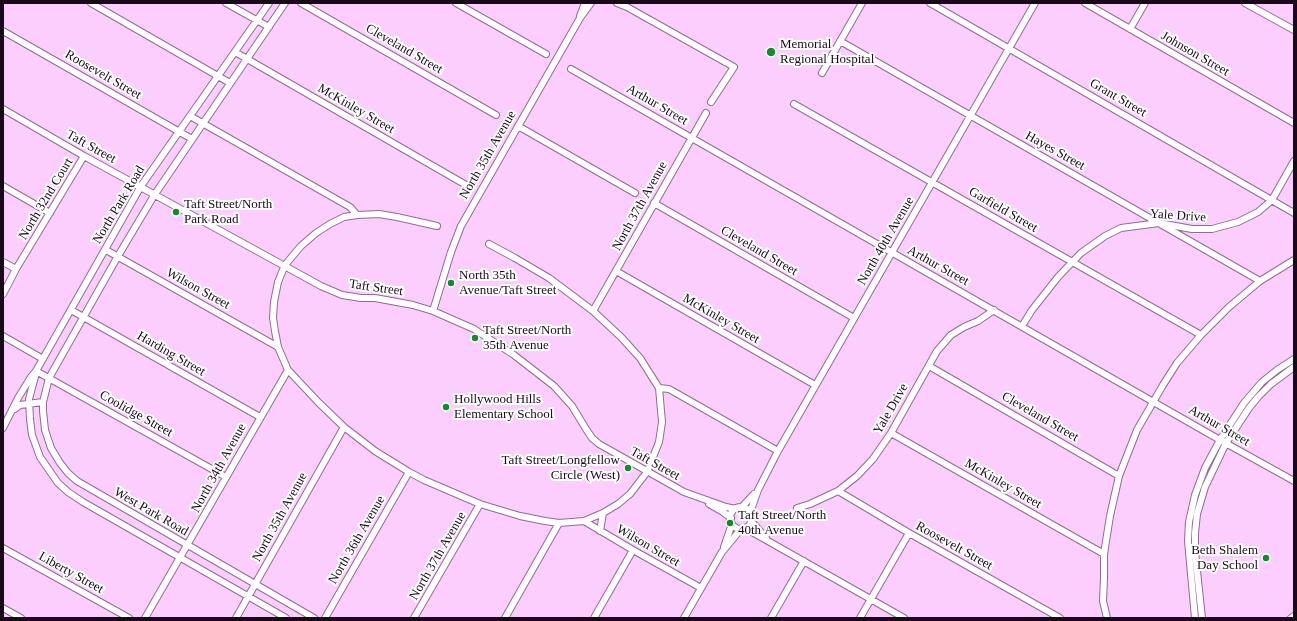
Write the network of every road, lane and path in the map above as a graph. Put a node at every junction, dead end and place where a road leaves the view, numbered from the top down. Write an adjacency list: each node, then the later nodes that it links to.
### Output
1 (91, 3): 30 (street)
2 (226, 3): 18 (street)
3 (269, 3): 18 (street, North Park Road)
4 (285, 3): 19 (street, North Park Road)
5 (301, 3): 36 (street, Cleveland Street)
6 (456, 3): 26 (street)
7 (585, 3): 17 (street, North 35th Avenue)
8 (591, 3): 17 (street, North 35th Avenue)
9 (616, 3): 16 (street)
10 (862, 3): 23 (street)
11 (930, 3): 24 (street, Grant Street)
12 (1035, 3): 24 (street, North 40th Avenue)
13 (1085, 3): 20 (street, Johnson Street)
14 (1145, 3): 20 (street)
15 (1245, 3): 21 (street)
16 (625, 5): 32 (street)
17 (580, 18): 41 (street, North 35th Avenue)
18 (257, 20): 19 (street); 25 (street, North Park Road)
19 (269, 27): 27 (street, North Park Road)
20 (1130, 29): 40 (street, Johnson Street)
21 (1294, 30)
22 (3, 31): 42 (street, Roosevelt Street)
23 (840, 41): 29 (street); 38 (street, Hayes Street)
24 (1010, 48): 38 (street, North 40th Avenue); 53 (street, Grant Street)
25 (235, 52): 27 (street, McKinley Street); 30 (street, North Park Road)
26 (546, 54)
27 (247, 60): 31 (street, North Park Road); 48 (street, McKinley Street)
28 (571, 69): 43 (street, Arthur Street)
29 (822, 73)
30 (218, 76): 31 (street); 37 (street, North Park Road)
31 (230, 83): 39 (street, North Park Road)
32 (711, 102)
33 (794, 104): 47 (street, Garfield Street)
34 (3, 109): 45 (street, Taft Street)
35 (706, 113): 43 (street, North 37th Avenue)
36 (496, 115)
37 (190, 116): 39 (street); 42 (street, North Park Road)
38 (971, 116): 47 (street, North 40th Avenue); 58 (street, Hayes Street)
39 (202, 123): 44 (street, North Park Road); 57 (street)
40 (1294, 124)
41 (518, 126): 51 (street); 74 (street, North 35th Avenue)
42 (180, 132): 44 (street, Roosevelt Street); 50 (street, North Park Road)
43 (692, 137): 54 (street, North 37th Avenue); 62 (street, Arthur Street)
44 (192, 139): 52 (street, North Park Road)
45 (84, 156): 50 (street, Taft Street); 55 (street, North 32nd Court)
46 (1294, 161): 53 (street)
47 (933, 182): 62 (street, North 40th Avenue); 66 (street, Garfield Street)
48 (466, 185)
49 (3, 186): 55 (street)
50 (141, 186): 52 (street, Taft Street); 61 (street, North Park Road)
51 (635, 193)
52 (155, 194): 63 (street, North Park Road); 67 (street, Taft Street)
53 (1272, 200): 56 (street, Grant Street); 58 (street, Yale Drive)
54 (654, 204): 69 (street, North 37th Avenue); 77 (street, Cleveland Street)
55 (50, 212): 68 (street, North 32nd Court)
56 (1294, 213)
57 (357, 215): 59 (street); 67 (street)
58 (1159, 223): 66 (street, Yale Drive); 70 (street, Hayes Street)
59 (437, 226)
60 (489, 244): 75 (street)
61 (106, 250): 63 (street, Wilson Street); 72 (street, North Park Road)
62 (892, 252): 73 (street, Arthur Street); 77 (street, North 40th Avenue)
63 (118, 256): 76 (street, North Park Road); 81 (street, Wilson Street)
64 (1294, 260): 70 (street)
65 (3, 262): 68 (street)
66 (1072, 262): 78 (street, Yale Drive); 79 (street, Garfield Street)
67 (285, 265): 74 (street, Taft Street); 81 (street)
68 (16, 269): 71 (street, North 32nd Court)
69 (616, 271): 75 (street, North 37th Avenue); 89 (street, McKinley Street)
70 (1260, 281): 79 (street)
71 (3, 294)
72 (71, 310): 76 (street, Harding Street); 82 (street, North Park Road)
73 (994, 310): 78 (street, Arthur Street); 84 (street, Yale Drive)
74 (433, 311): 103 (street, Taft Street)
75 (593, 311): 90 (street)
76 (84, 317): 88 (street, North Park Road); 95 (street, Harding Street)
77 (854, 318): 89 (street, North 40th Avenue)
78 (1022, 326): 91 (street, Arthur Street)
79 (1201, 335): 91 (street)
80 (3, 336): 82 (street)
81 (278, 347): 86 (street)
82 (43, 359): 87 (street, North Park Road)
83 (1294, 359): 99 (street)
84 (928, 366): 98 (street, Yale Drive); 104 (street, Cleveland Street)
85 (1294, 367): 100 (street)
86 (288, 370): 95 (street, North 34th Avenue); 96 (street)
87 (36, 371): 88 (street, Coolidge Street); 93 (street, West Park Road); 94 (street, North Park Road)
88 (49, 378): 92 (street, West Park Road); 105 (street, Coolidge Street)
89 (815, 385): 101 (street, North 40th Avenue)
90 (659, 388): 101 (street); 103 (street)
91 (1153, 401): 99 (street, Arthur Street); 104 (street)
92 (43, 402): 93 (street); 123 (street, West Park Road)
93 (30, 404): 94 (street); 128 (street, West Park Road)
94 (14, 410): 97 (street, North Park Road)
95 (260, 417): 105 (street, North 34th Avenue)
96 (344, 427): 102 (street); 130 (street, North 35th Avenue)
97 (3, 428)
98 (891, 433): 108 (street, Yale Drive); 127 (street, McKinley Street)
99 (1220, 440): 100 (street, Arthur Street); 152 (street)
100 (1226, 443): 106 (street, Arthur Street); 153 (street)
101 (778, 451): 107 (street, North 40th Avenue)
102 (409, 472): 110 (street); 142 (street, North 36th Avenue)
103 (647, 472): 109 (street, Taft Street); 113 (street)
104 (1119, 476): 127 (street)
105 (226, 477): 123 (street, North 34th Avenue)
106 (1294, 480)
107 (758, 490): 111 (street, North 40th Avenue); 114 (street, North 40th Avenue)
108 (838, 491): 112 (street, Yale Drive); 121 (street, Roosevelt Street)
109 (703, 500): 111 (street, Taft Street); 116 (street, Taft Street)
110 (480, 504): 118 (street); 143 (street, North 37th Avenue)
111 (738, 508): 114 (street); 116 (street)
112 (797, 508)
113 (603, 513): 115 (street); 120 (street)
114 (750, 513): 117 (street)
115 (584, 521): 118 (street); 120 (street, Wilson Street)
116 (731, 521): 119 (street); 126 (street)
117 (752, 521): 119 (street); 122 (street)
118 (559, 522): 144 (street)
119 (743, 528): 122 (street); 126 (street)
120 (600, 531): 125 (street, Wilson Street)
121 (909, 533): 133 (street); 150 (street, Roosevelt Street)
122 (771, 543): 129 (street)
123 (187, 545): 128 (street, North 34th Avenue); 130 (street, West Park Road)
124 (3, 548): 137 (street, Liberty Street)
125 (633, 550): 131 (street, Wilson Street); 145 (street)
126 (722, 552): 131 (street)
127 (1104, 554): 151 (street)
128 (180, 557): 132 (street, West Park Road); 138 (street, North 34th Avenue)
129 (804, 561): 133 (street); 147 (street)
130 (255, 584): 132 (street, North 35th Avenue); 141 (street, West Park Road)
131 (701, 588): 146 (street)
132 (248, 596): 139 (street, North 35th Avenue); 140 (street, West Park Road)
133 (870, 599): 148 (street); 149 (street)
134 (3, 608): 136 (street)
135 (1294, 616): 154 (street)
136 (21, 618)
137 (129, 618)
138 (145, 618)
139 (236, 618)
140 (286, 618)
141 (314, 618)
142 (325, 618)
143 (414, 618)
144 (505, 618)
145 (594, 618)
146 (684, 618)
147 (771, 618)
148 (860, 618)
149 (904, 618)
150 (1060, 618)
151 (1107, 618)
152 (1195, 618)
153 (1202, 618)
154 (1291, 618)

